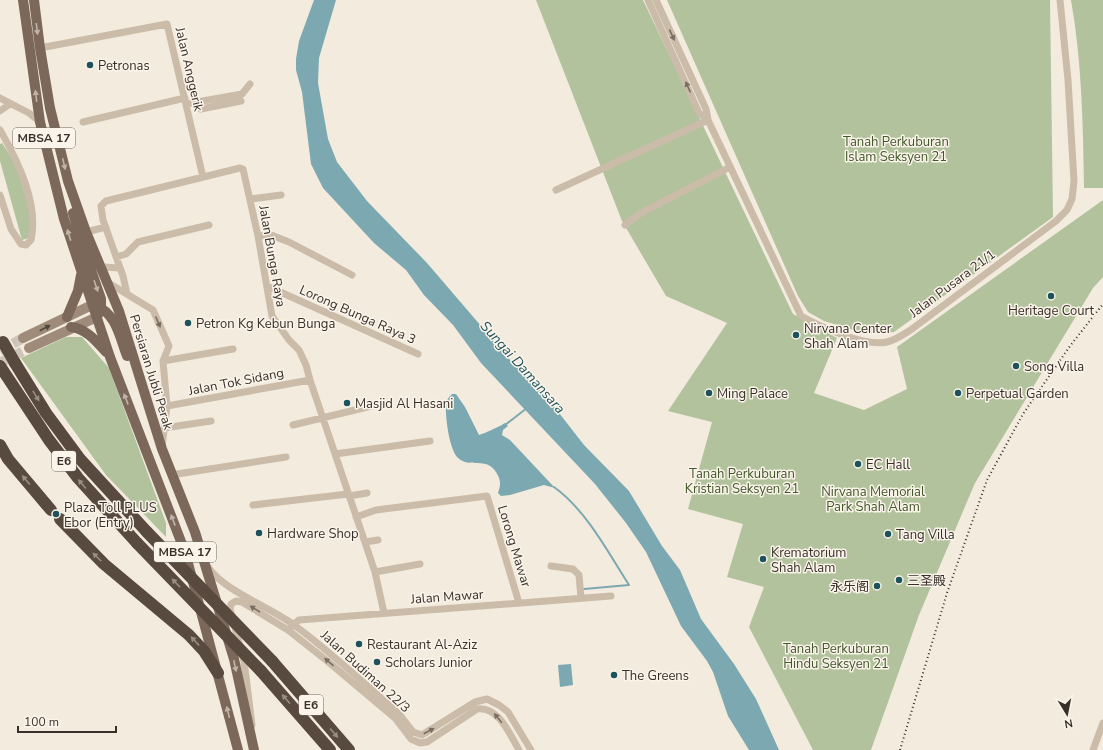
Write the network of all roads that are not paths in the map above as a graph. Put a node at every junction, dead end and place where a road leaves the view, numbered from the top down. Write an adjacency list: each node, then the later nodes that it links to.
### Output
1 (23, 0): 16 (main road, MBSA 17, one-way to 1)
2 (34, 0): 6 (main road, Persiaran Jubli Perak / MBSA 17, one-way to 6)
3 (648, 0): 15 (street, Jalan Pusara 21/1, one-way to 3)
4 (656, 0): 15 (street, Jalan Pusara 21/1, one-way to 15)
5 (1060, 0): 19 (street, Jalan Pusara 21/1)
6 (40, 48): 9 (street, Jalan Anggerik); 21 (main road, Persiaran Jubli Perak / MBSA 17, one-way to 21)
7 (250, 84): 11 (street)
8 (0, 98): 12 (street)
9 (185, 101): 11 (street); 17 (street); 20 (street, Jalan Anggerik)
10 (241, 101): 11 (street)
11 (211, 103): 13 (street)
12 (10, 104): 14 (street); 16 (street)
13 (201, 109)
14 (0, 111)
15 (708, 120): 19 (street, Jalan Pusara 21/1); 22 (street)
16 (40, 122): 34 (main road, MBSA 17, one-way to 16)
17 (84, 122)
18 (0, 130): 23 (street)
19 (730, 167): 27 (street)
20 (203, 177): 25 (street, Jalan Bunga Raya); 28 (street, Jalan Bunga Raya)
21 (68, 181): 29 (main road, Persiaran Jubli Perak / MBSA 17); 39 (main road, one-way to 39)
22 (556, 190)
23 (0, 195)
24 (281, 195): 25 (street)
25 (251, 199): 30 (street, Jalan Bunga Raya)
26 (209, 225): 31 (street)
27 (625, 225)
28 (106, 227): 29 (street); 31 (street, Jalan Bunga Raya)
29 (86, 232): 32 (main road, Persiaran Jubli Perak / MBSA 17)
30 (258, 236): 35 (street); 37 (street, Jalan Bunga Raya)
31 (116, 257): 33 (street, Jalan Bunga Raya)
32 (101, 267): 33 (street); 36 (main road, Persiaran Jubli Perak / MBSA 17)
33 (120, 268): 38 (street, Jalan Bunga Raya)
34 (81, 273): 39 (main road, MBSA 17); 40 (main road)
35 (352, 275)
36 (107, 282): 38 (street); 51 (main road, Persiaran Jubli Perak / MBSA 17)
37 (267, 286): 47 (street, Lorong Bunga Raya 3); 52 (street, Jalan Bunga Raya)
38 (127, 294): 49 (street, one-way to 49)
39 (97, 306): 40 (main road); 41 (main road); 51 (main road)
40 (67, 317): 43 (main road, one-way to 40)
41 (97, 317): 42 (main road); 48 (main road, MBSA 17)
42 (71, 328): 45 (main road); 48 (main road)
43 (23, 338)
44 (2, 339): 87 (highway, E6, one-way to 87, bridge)
45 (29, 348)
46 (233, 349): 49 (street)
47 (418, 354)
48 (110, 357): 82 (main road, MBSA 17, one-way to 48)
49 (163, 362): 54 (street)
50 (1, 368): 86 (highway, E6, one-way to 50, bridge)
51 (140, 376): 61 (main road, Persiaran Jubli Perak / MBSA 17)
52 (310, 380): 54 (street, Jalan Tok Sidang); 55 (street, Jalan Bunga Raya)
53 (384, 403): 55 (street)
54 (167, 406): 58 (street)
55 (322, 417): 57 (street); 62 (street, Jalan Bunga Raya)
56 (211, 421): 58 (street)
57 (293, 425)
58 (164, 428): 61 (street)
59 (430, 441): 62 (street)
60 (0, 445): 68 (highway, one-way to 60)
61 (162, 449): 64 (main road, Persiaran Jubli Perak / MBSA 17)
62 (335, 454): 66 (street, Jalan Bunga Raya)
63 (286, 457): 64 (street)
64 (171, 475): 73 (main road, Persiaran Jubli Perak / MBSA 17)
65 (367, 493): 66 (street)
66 (349, 495): 67 (street); 69 (street, Jalan Bunga Raya)
67 (253, 505)
68 (51, 510)
69 (356, 517): 72 (street, Jalan Bunga Raya); 79 (street, Lorong Mawar)
70 (60, 519): 82 (highway, one-way to 70)
71 (378, 540): 72 (street)
72 (365, 542): 76 (street, Jalan Bunga Raya)
73 (202, 556): 81 (street); 85 (main road, Persiaran Jubli Perak / MBSA 17, one-way to 85)
74 (420, 564): 76 (street)
75 (551, 566): 78 (street)
76 (375, 572): 80 (street, Jalan Bunga Raya)
77 (611, 596): 78 (street, Jalan Mawar)
78 (581, 598): 79 (street, Jalan Mawar)
79 (519, 603): 80 (street, Jalan Mawar)
80 (384, 613): 81 (street, Jalan Mawar)
81 (291, 627): 85 (street, one-way to 85); 88 (street, Jalan Budiman 22/3, one-way to 81); 89 (street, Jalan Budiman 22/3, one-way to 89)
82 (218, 673): 84 (main road, MBSA 17, one-way to 82)
83 (1103, 723): 90 (street)
84 (238, 750)
85 (254, 750)
86 (330, 750)
87 (349, 750)
88 (520, 750)
89 (532, 750)
90 (1093, 750)

